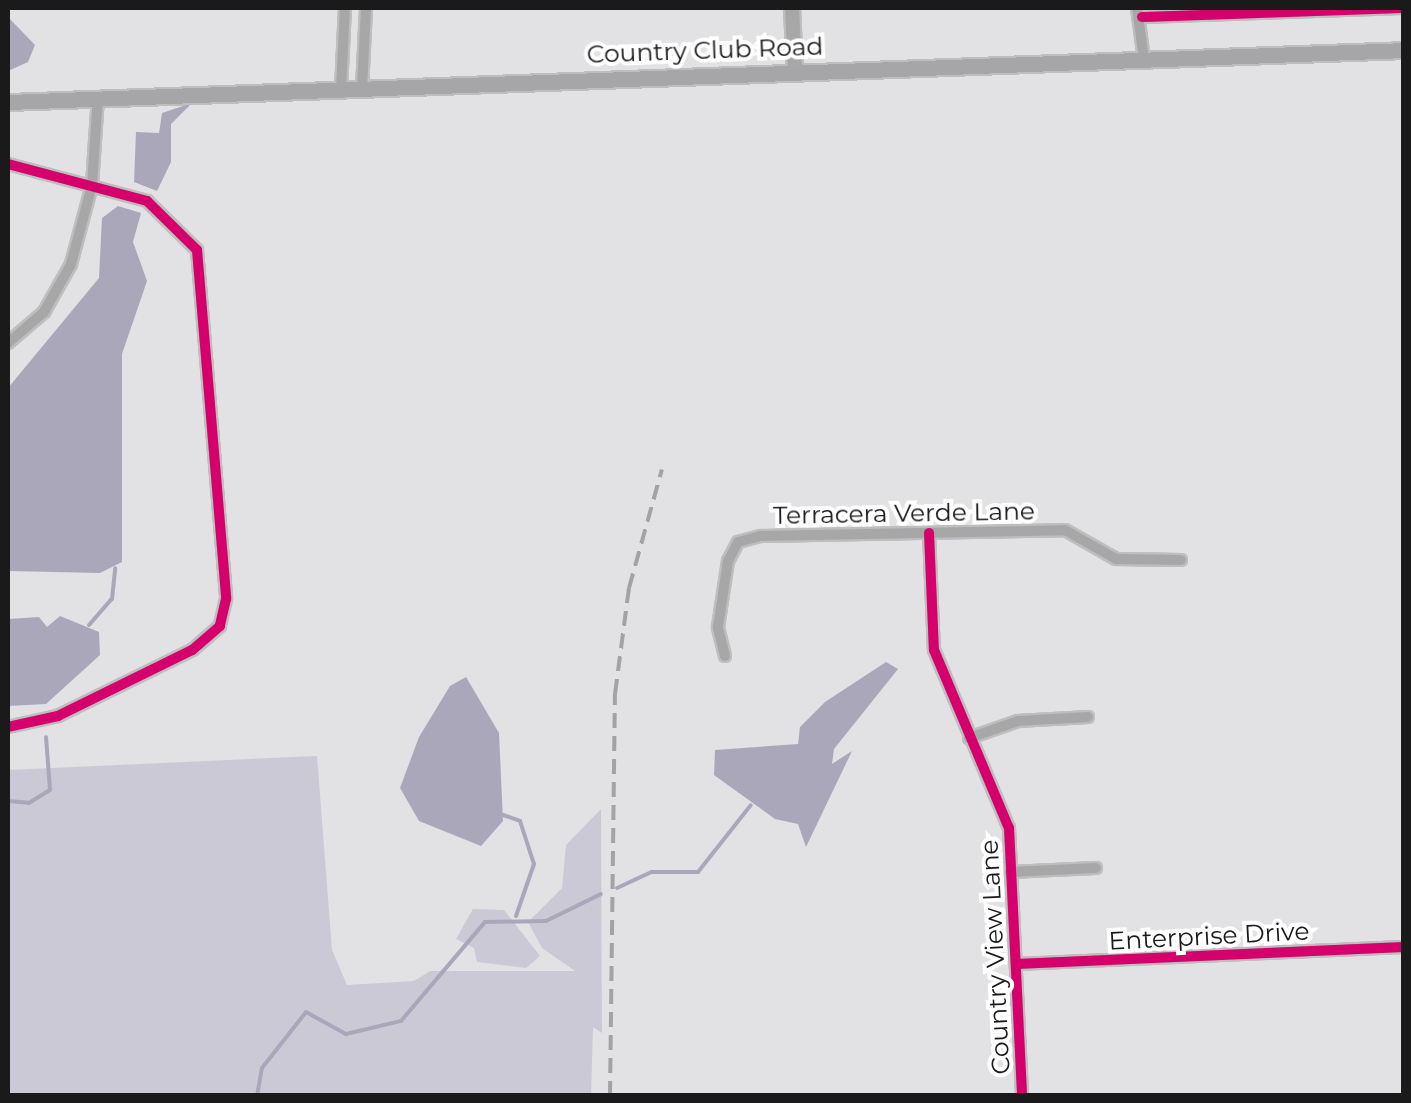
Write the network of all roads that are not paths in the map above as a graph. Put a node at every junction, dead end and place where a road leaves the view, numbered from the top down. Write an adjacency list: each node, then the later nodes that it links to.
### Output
1 (345, 8): 10 (street)
2 (366, 8): 9 (street)
3 (792, 8): 8 (street)
4 (1404, 8): 5 (street)
5 (1139, 12): 7 (street)
6 (1404, 50): 7 (main road, Country Club Road)
7 (1144, 59): 8 (main road, Country Club Road)
8 (796, 72): 9 (main road, Country Club Road)
9 (362, 88): 10 (main road, Country Club Road)
10 (341, 89): 11 (main road, Country Club Road)
11 (98, 98): 12 (main road, Country Club Road); 14 (street)
12 (8, 102)
13 (8, 164): 14 (street)
14 (92, 185): 15 (street); 20 (street)
15 (8, 343)
16 (930, 533): 17 (street, Terracera Verde Lane); 18 (street, Terracera Verde Lane); 21 (street, Country View Lane)
17 (1181, 560)
18 (725, 656)
19 (1088, 716): 21 (street)
20 (8, 727)
21 (969, 738): 23 (street, Country View Lane)
22 (1096, 868): 23 (street)
23 (1010, 872): 25 (street, Country View Lane)
24 (1404, 948): 25 (street, Enterprise Drive)
25 (1016, 964): 26 (street, Country View Lane)
26 (1022, 1096)

